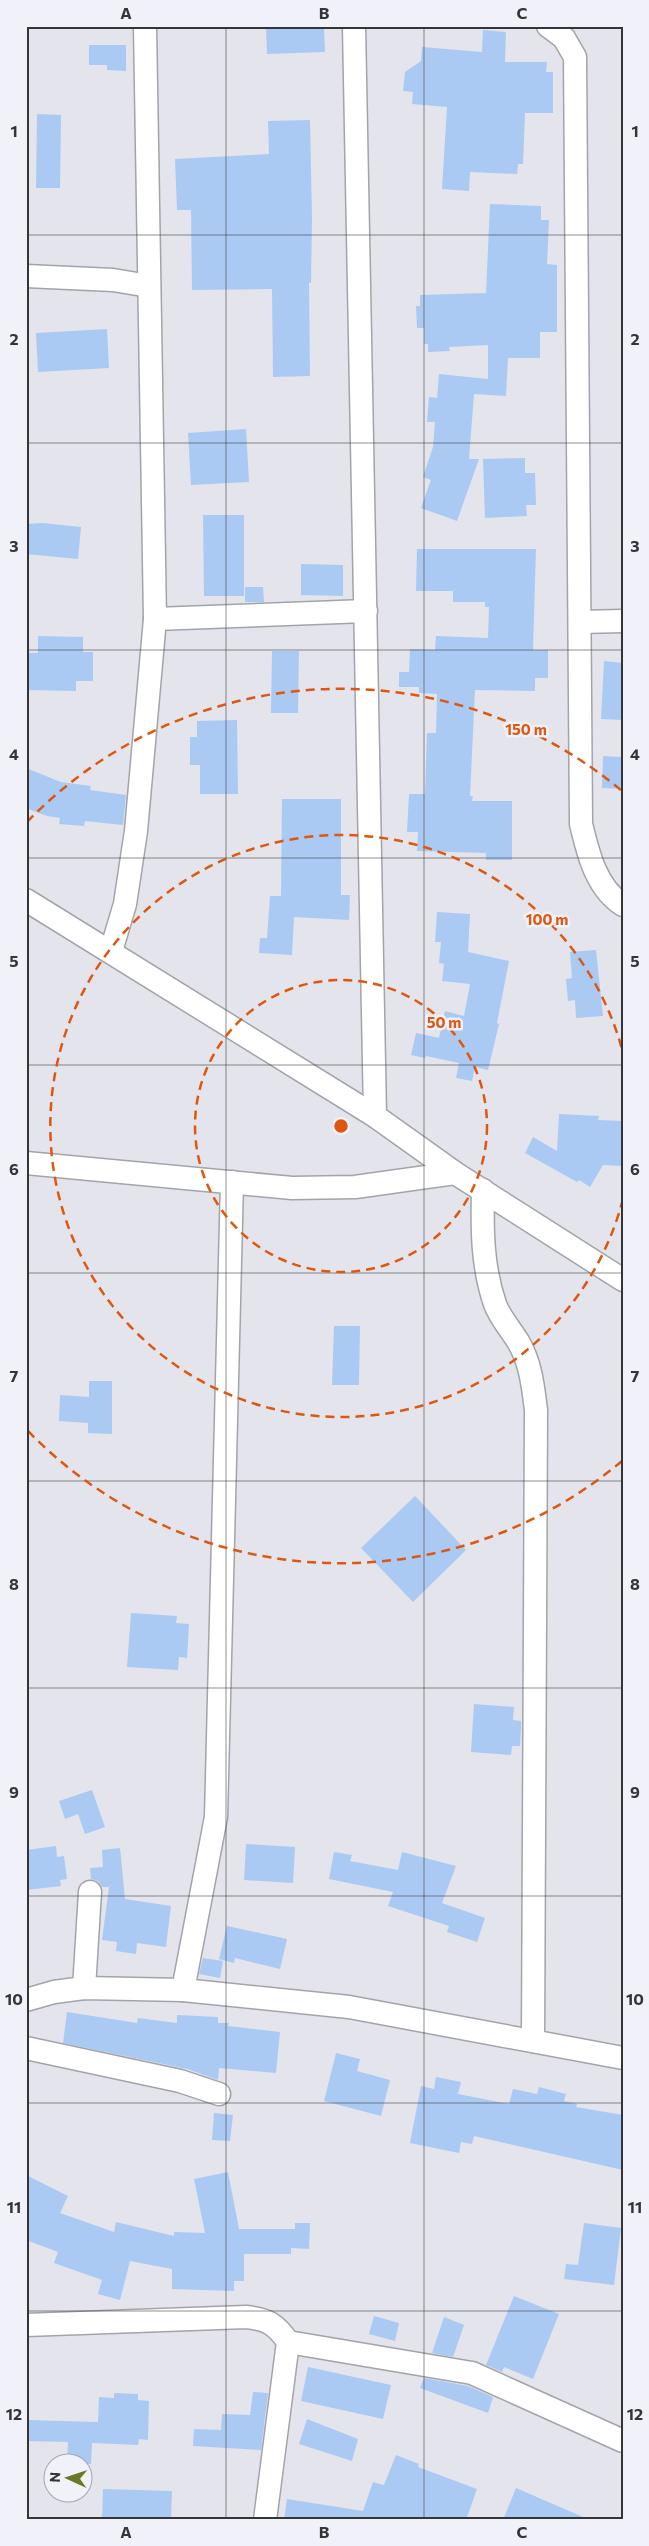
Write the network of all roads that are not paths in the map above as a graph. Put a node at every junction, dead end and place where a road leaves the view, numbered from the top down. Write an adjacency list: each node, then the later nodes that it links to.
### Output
1 (145, 26): 5 (street)
2 (354, 26): 6 (street)
3 (548, 26): 9 (street)
4 (26, 276): 5 (street)
5 (149, 286): 7 (street)
6 (366, 611): 7 (street); 13 (street)
7 (155, 619): 12 (street)
8 (623, 621): 9 (street)
9 (580, 622): 11 (street)
10 (26, 900): 12 (street)
11 (623, 905)
12 (111, 951): 13 (street)
13 (375, 1116): 15 (street)
14 (26, 1163): 16 (street)
15 (455, 1173): 16 (street); 17 (street)
16 (232, 1182): 21 (street)
17 (483, 1190): 18 (street); 23 (street)
18 (623, 1280)
19 (90, 1892): 20 (street)
20 (84, 1988): 21 (street); 22 (street)
21 (183, 1990): 23 (street)
22 (26, 2000)
23 (533, 2041): 25 (street)
24 (26, 2048): 26 (street)
25 (623, 2058)
26 (219, 2094)
27 (26, 2325): 28 (street)
28 (288, 2342): 29 (street); 30 (street)
29 (623, 2442)
30 (265, 2520)

